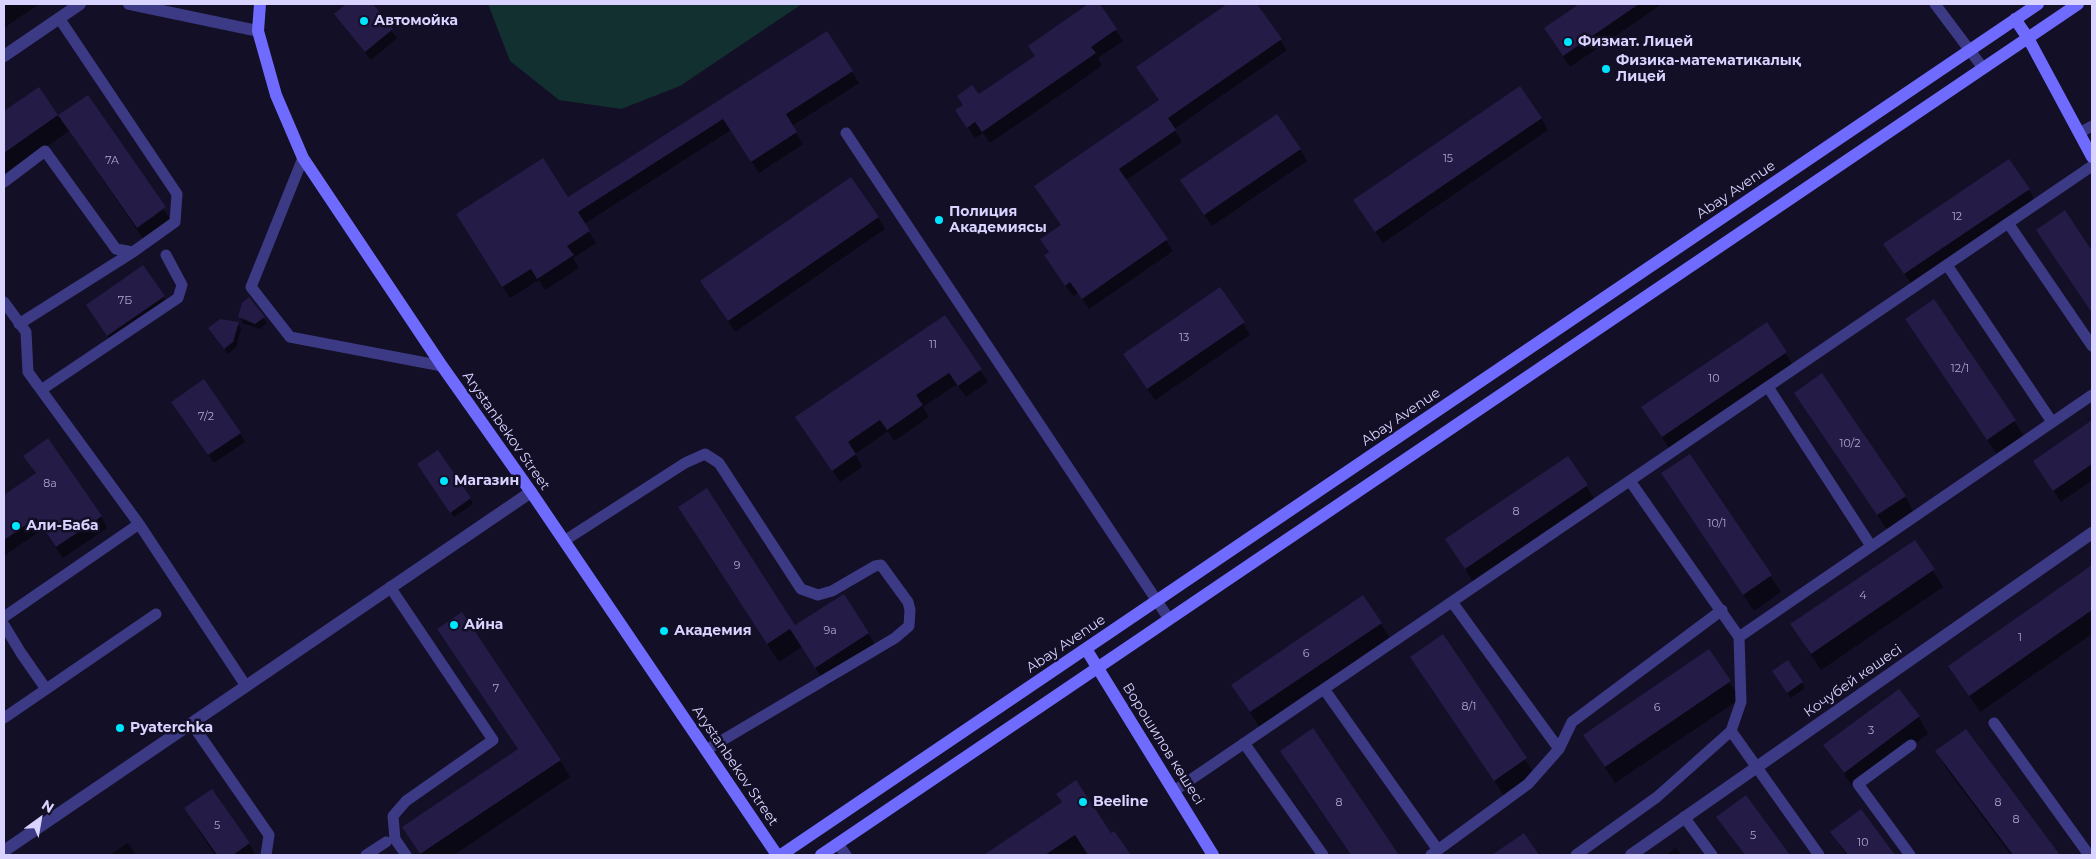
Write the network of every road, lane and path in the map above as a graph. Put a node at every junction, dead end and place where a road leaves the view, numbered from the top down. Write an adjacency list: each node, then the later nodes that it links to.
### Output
1 (80, 4): 7 (street)
2 (129, 4): 9 (street)
3 (260, 4): 9 (main road, Arystanbekov Street)
4 (1935, 4): 11 (lane)
5 (2038, 4): 8 (main road, Abay Avenue)
6 (2078, 4): 10 (main road)
7 (59, 18): 12 (street); 22 (lane)
8 (2015, 19): 10 (main road); 11 (main road, Abay Avenue)
9 (258, 31): 18 (main road, Arystanbekov Street)
10 (2028, 38): 13 (main road); 16 (main road)
11 (1970, 50): 13 (lane); 40 (main road, Abay Avenue)
12 (4, 56)
13 (1983, 68): 45 (main road)
14 (2092, 126): 16 (lane)
15 (846, 133): 40 (lane)
16 (2079, 134): 17 (main road)
17 (2092, 156)
18 (303, 158): 28 (main road, Arystanbekov Street); 28 (lane)
19 (2092, 166): 21 (lane)
20 (4, 182): 22 (lane)
21 (2008, 223): 24 (lane); 27 (lane)
22 (133, 252): 26 (lane)
23 (166, 255): 30 (lane)
24 (1947, 265): 29 (lane); 32 (lane)
25 (4, 302): 26 (lane)
26 (19, 324): 30 (lane)
27 (2092, 346)
28 (442, 366): 34 (main road, Arystanbekov Street)
29 (1768, 387): 33 (lane); 38 (lane)
30 (41, 390): 35 (lane)
31 (2092, 395): 32 (lane)
32 (2052, 422): 38 (lane)
33 (1630, 481): 41 (lane); 42 (lane)
34 (531, 492): 37 (main road, Arystanbekov Street); 39 (street)
35 (139, 524): 44 (lane); 50 (lane)
36 (2092, 533): 61 (street, Кочубей көшесі)
37 (564, 541): 60 (main road, Arystanbekov Street); 60 (lane)
38 (1871, 546): 47 (lane)
39 (390, 588): 50 (street); 70 (lane)
40 (1156, 601): 45 (lane); 48 (main road, Abay Avenue)
41 (1452, 602): 52 (lane); 59 (lane)
42 (1722, 610): 47 (lane); 59 (lane)
43 (156, 614): 51 (lane)
44 (4, 616)
45 (1169, 620): 49 (main road)
46 (4, 624): 51 (lane)
47 (1738, 637): 56 (lane)
48 (1086, 649): 49 (main road, Ворошилов көшесі); 71 (main road, Abay Avenue)
49 (1098, 667): 62 (main road, Ворошилов көшесі); 65 (main road)
50 (246, 686): 55 (street)
51 (46, 689): 53 (lane)
52 (1324, 689): 57 (lane); 67 (lane)
53 (4, 718)
54 (1994, 723): 81 (lane)
55 (192, 724): 66 (street); 68 (lane)
56 (1731, 731): 61 (lane); 76 (lane)
57 (1244, 743): 62 (lane); 75 (lane)
58 (1911, 745): 80 (lane)
59 (1559, 749): 67 (lane)
60 (706, 750): 71 (main road, Arystanbekov Street)
61 (1757, 766): 63 (street, Кочубей көшесі); 79 (lane)
62 (1174, 791): 74 (main road, Ворошилов көшесі)
63 (1684, 817): 77 (street, Кочубей көшесі); 78 (lane)
64 (386, 842): 69 (lane)
65 (838, 844): 72 (main road); 73 (lane)
66 (4, 851)
67 (1435, 852)
68 (266, 855)
69 (366, 855)
70 (406, 855)
71 (779, 855)
72 (821, 855)
73 (846, 855)
74 (1213, 855)
75 (1323, 855)
76 (1576, 855)
77 (1631, 855)
78 (1712, 855)
79 (1819, 855)
80 (1910, 855)
81 (2089, 855)

